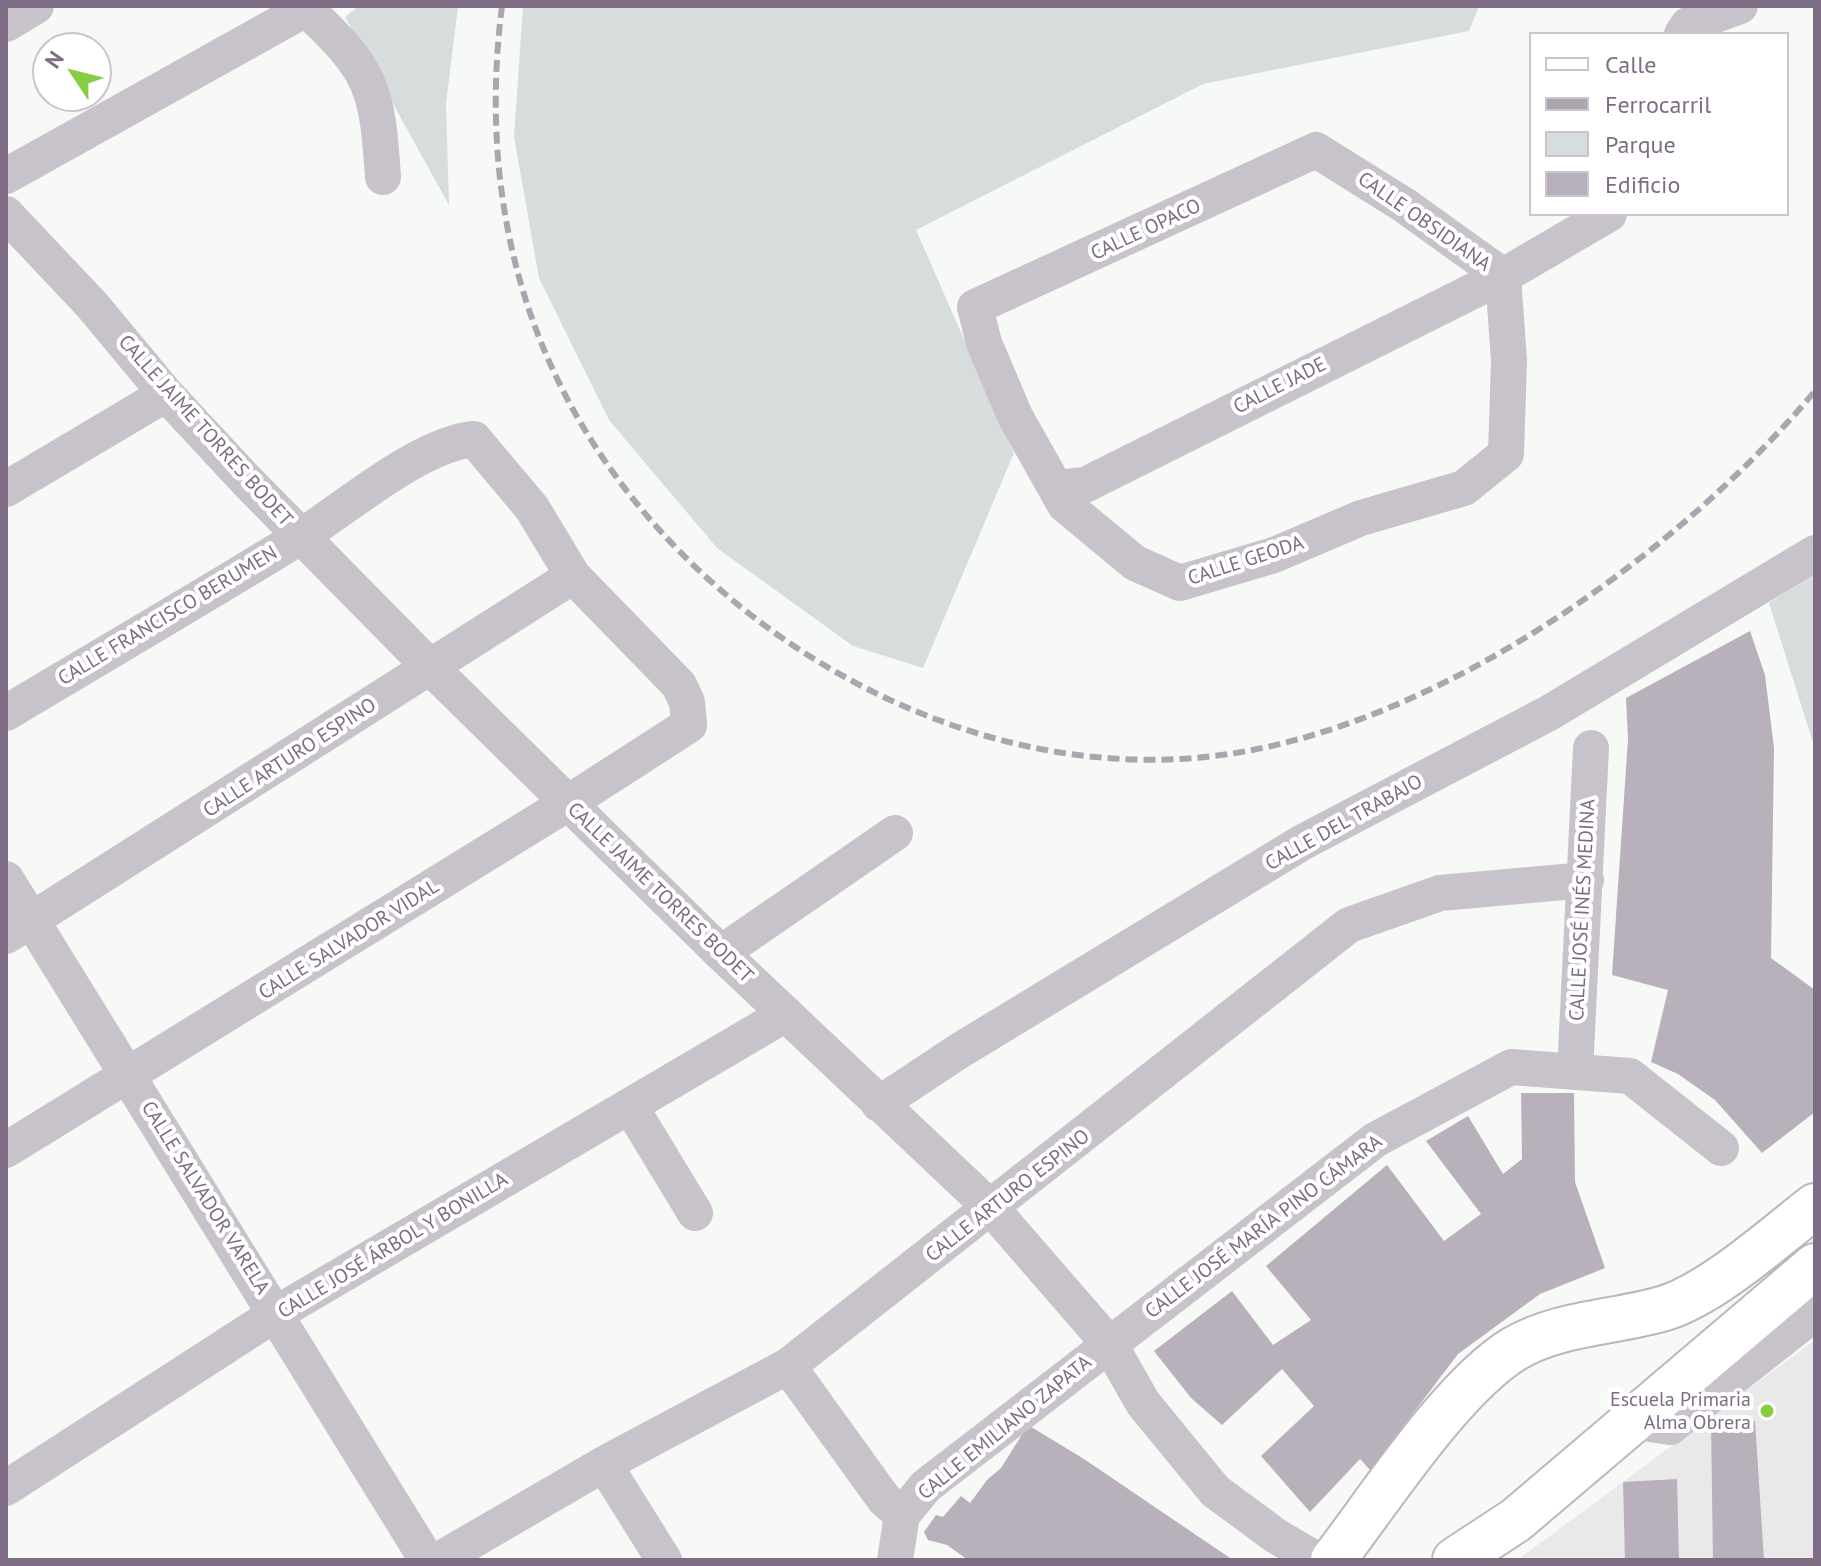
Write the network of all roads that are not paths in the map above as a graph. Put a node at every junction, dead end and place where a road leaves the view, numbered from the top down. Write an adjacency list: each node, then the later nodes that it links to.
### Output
1 (36, 6): 5 (street)
2 (1740, 6): 6 (street)
3 (1755, 6): 7 (street)
4 (309, 8): 9 (street); 10 (street)
5 (6, 24)
6 (1683, 32)
7 (1746, 32)
8 (1316, 150): 13 (street, CALLE OBSIDIANA); 14 (street, CALLE OPACO)
9 (6, 176)
10 (383, 177)
11 (6, 214): 15 (street, CALLE JAIME TORRES BODET)
12 (1606, 216): 13 (street, CALLE JADE)
13 (1503, 276): 16 (street, CALLE OBSIDIANA); 17 (street, CALLE JADE)
14 (975, 307): 17 (street, CALLE GEODA)
15 (166, 394): 18 (street); 19 (street, CALLE JAIME TORRES BODET)
16 (1506, 454): 17 (street, CALLE GEODA)
17 (1056, 488)
18 (6, 489)
19 (301, 536): 21 (street, CALLE FRANCISCO BERUMEN); 22 (street, CALLE JAIME TORRES BODET); 23 (street, CALLE FRANCISCO BERUMEN)
20 (1815, 553): 34 (street, CALLE DEL TRABAJO)
21 (573, 576): 22 (street, CALLE ARTURO ESPINO); 25 (street, CALLE SALVADOR VIDAL)
22 (431, 668): 25 (street, CALLE JAIME TORRES BODET); 29 (street, CALLE ARTURO ESPINO)
23 (6, 713)
24 (1591, 748): 28 (street, CALLE JOSÉ INÉS MEDINA)
25 (568, 803): 30 (street, CALLE JAIME TORRES BODET); 33 (street, CALLE SALVADOR VIDAL)
26 (895, 833): 30 (street)
27 (6, 879): 29 (street, CALLE SALVADOR VARELA)
28 (1586, 880): 32 (street, CALLE JOSÉ INÉS MEDINA); 39 (street, CALLE ARTURO ESPINO)
29 (19, 929): 33 (street, CALLE SALVADOR VARELA)
30 (721, 953): 31 (street, CALLE JAIME TORRES BODET)
31 (786, 1014): 34 (street, CALLE JAIME TORRES BODET); 35 (street, CALLE JOSÉ ÁRBOL Y BONILLA)
32 (1575, 1072): 36 (street, CALLE JOSÉ MARÍA PINO CÁMARA); 44 (street, CALLE JOSÉ MARÍA PINO CÁMARA)
33 (130, 1076): 37 (street, CALLE SALVADOR VIDAL); 42 (street, CALLE SALVADOR VARELA)
34 (879, 1104): 39 (street, CALLE JAIME TORRES BODET)
35 (630, 1106): 40 (street); 42 (street, CALLE JOSÉ ÁRBOL Y BONILLA)
36 (1721, 1148)
37 (6, 1150)
38 (1815, 1206): 54 (main road)
39 (992, 1209): 44 (street, CALLE JAIME TORRES BODET); 45 (street, CALLE ARTURO ESPINO)
40 (695, 1213)
41 (1815, 1266): 46 (main road)
42 (277, 1313): 48 (street, CALLE JOSÉ ÁRBOL Y BONILLA); 50 (street, CALLE SALVADOR VARELA)
43 (1815, 1313): 46 (street)
44 (1110, 1345): 49 (street, CALLE EMILIANO ZAPATA); 53 (street, CALLE JAIME TORRES BODET)
45 (788, 1366): 47 (street, CALLE ARTURO ESPINO); 49 (street)
46 (1629, 1421): 55 (main road)
47 (604, 1464): 51 (street, CALLE ARTURO ESPINO); 52 (street)
48 (6, 1488)
49 (906, 1545)
50 (427, 1560)
51 (439, 1560)
52 (664, 1560)
53 (1317, 1560)
54 (1333, 1560)
55 (1455, 1560)

